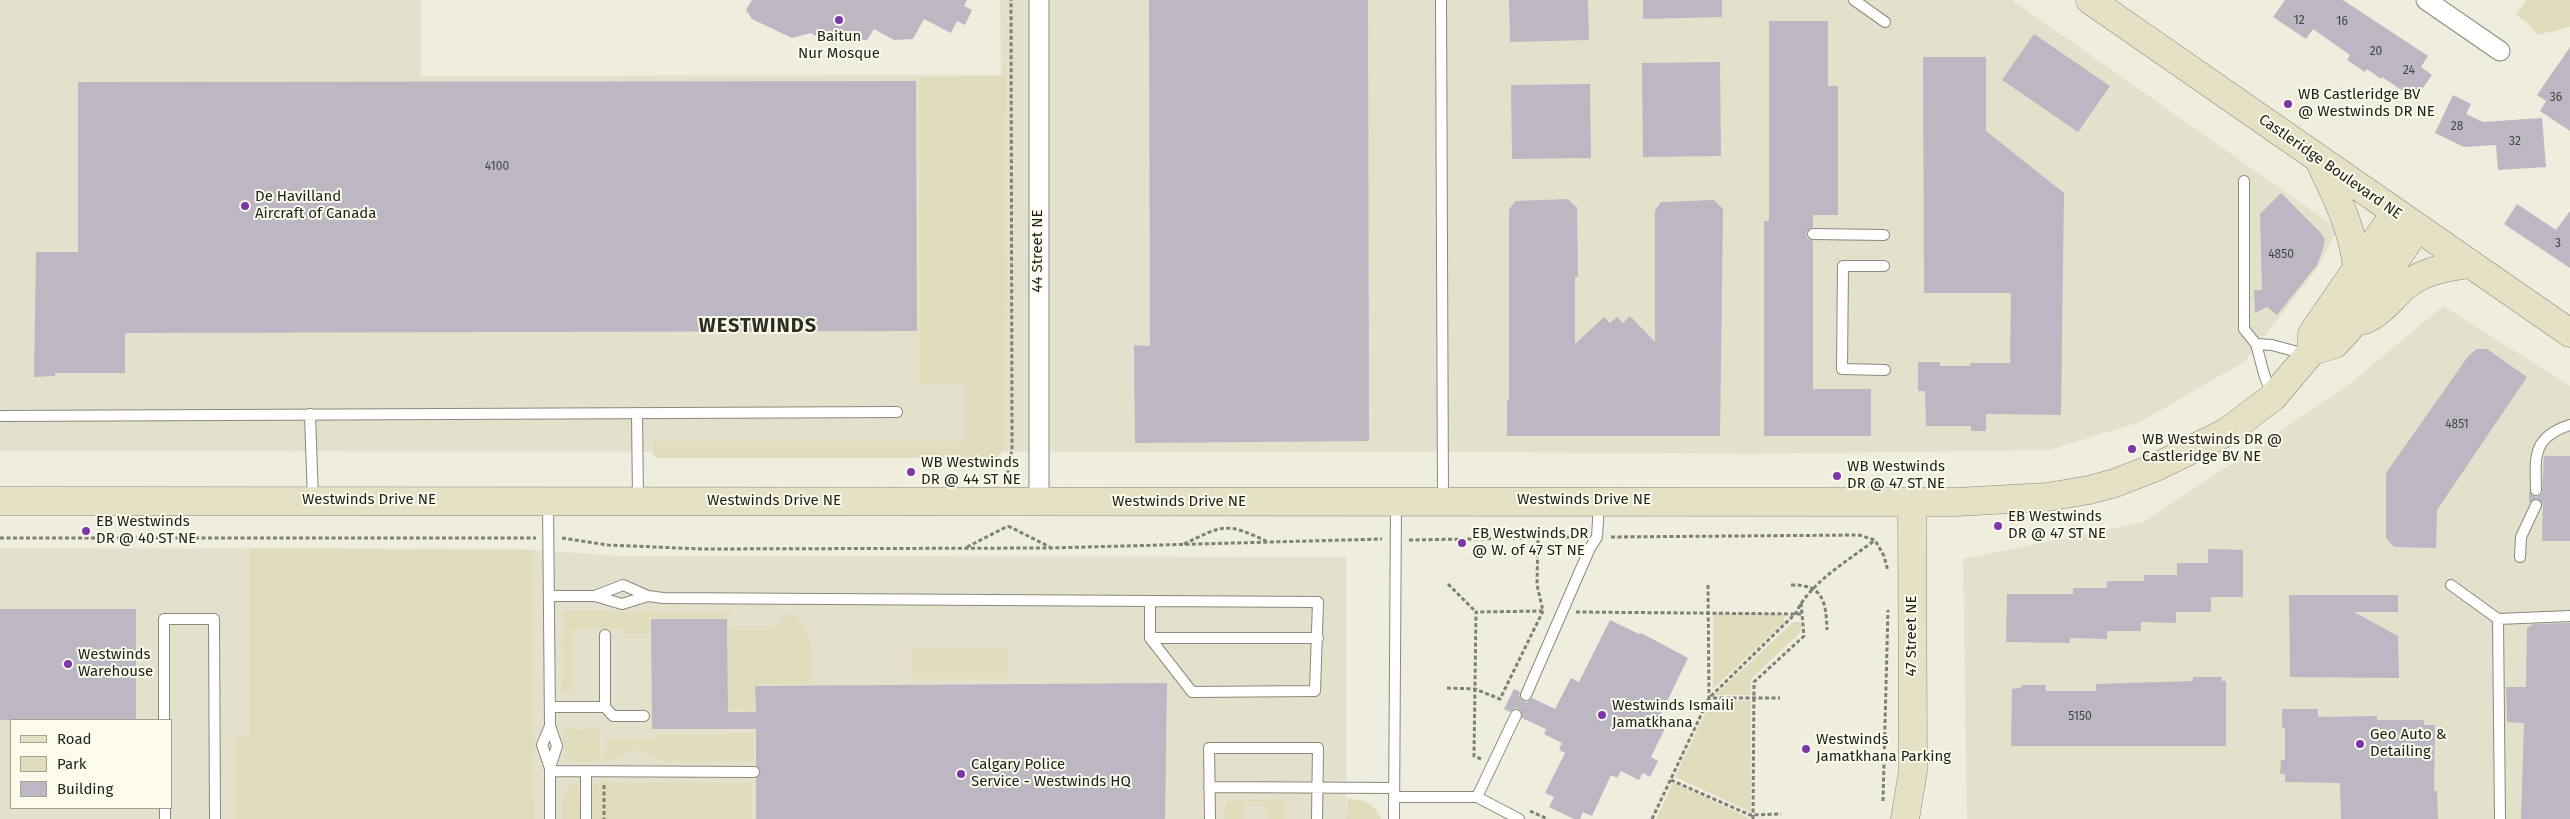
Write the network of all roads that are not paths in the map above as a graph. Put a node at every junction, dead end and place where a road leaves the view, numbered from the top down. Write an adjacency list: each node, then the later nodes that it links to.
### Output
1 (1039, 0): 37 (street, 44 Street NE)
2 (1441, 0): 31 (lane)
3 (1854, 0): 6 (lane)
4 (2090, 0): 8 (street, Castleridge Boulevard NE)
5 (2426, 0): 7 (street)
6 (1885, 22)
7 (2500, 51)
8 (2317, 157): 10 (street, Castleridge Boulevard NE); 16 (street)
9 (2244, 181): 19 (lane)
10 (2395, 213): 11 (street, Castleridge Boulevard NE); 16 (street, Westwinds Drive NE)
11 (2417, 228): 14 (street, Castleridge Boulevard NE); 17 (street)
12 (1813, 234): 13 (lane)
13 (1884, 235)
14 (2469, 264): 17 (street); 18 (street, Castleridge Boulevard NE)
15 (1884, 266): 21 (lane)
16 (2357, 267): 20 (street, Westwinds Drive NE)
17 (2353, 324): 20 (street)
18 (2570, 333)
19 (2256, 344): 20 (lane); 22 (lane)
20 (2311, 353): 22 (street, Westwinds Drive NE)
21 (1885, 370)
22 (2273, 397): 36 (street, Westwinds Drive NE)
23 (897, 412): 24 (lane)
24 (637, 413): 25 (lane); 34 (lane)
25 (310, 414): 26 (lane); 29 (lane)
26 (1, 416)
27 (2570, 425): 28 (lane)
28 (2536, 490)
29 (313, 500): 30 (street, Westwinds Drive NE); 33 (street, Westwinds Drive NE)
30 (548, 500): 34 (street, Westwinds Drive NE); 41 (lane)
31 (1444, 500): 32 (street, Westwinds Drive NE); 35 (street, Westwinds Drive NE)
32 (1599, 500): 36 (street, Westwinds Drive NE); 50 (lane)
33 (0, 501)
34 (638, 501): 37 (street, Westwinds Drive NE)
35 (1396, 501): 37 (street, Westwinds Drive NE); 62 (lane)
36 (1912, 501): 57 (street, 47 Street NE)
37 (1039, 502)
38 (2536, 505): 39 (lane)
39 (2520, 557)
40 (2451, 585): 46 (lane)
41 (549, 596): 42 (lane); 51 (lane)
42 (595, 596): 43 (lane); 43 (lane)
43 (648, 596): 44 (lane)
44 (1150, 602): 48 (lane); 49 (lane)
45 (2570, 616): 46 (lane)
46 (2498, 619): 73 (lane)
47 (605, 635): 52 (lane)
48 (1150, 638): 49 (lane); 49 (lane)
49 (1318, 638)
50 (1526, 695)
51 (550, 707): 52 (lane); 56 (lane)
52 (605, 707): 54 (lane)
53 (1516, 715): 63 (lane)
54 (644, 716)
55 (164, 719): 65 (lane)
56 (550, 770): 58 (lane); 66 (lane)
57 (1913, 771): 64 (street, 47 Street NE); 72 (street, 47 Street NE)
58 (586, 772): 59 (lane); 67 (lane)
59 (754, 772)
60 (1209, 787): 61 (lane); 61 (lane); 68 (lane)
61 (1318, 788): 62 (lane); 69 (lane)
62 (1394, 792): 63 (lane); 70 (lane)
63 (1477, 797): 71 (lane)
64 (1894, 814)
65 (215, 819)
66 (550, 819)
67 (586, 819)
68 (1210, 819)
69 (1318, 819)
70 (1394, 819)
71 (1519, 819)
72 (1923, 819)
73 (2500, 819)

